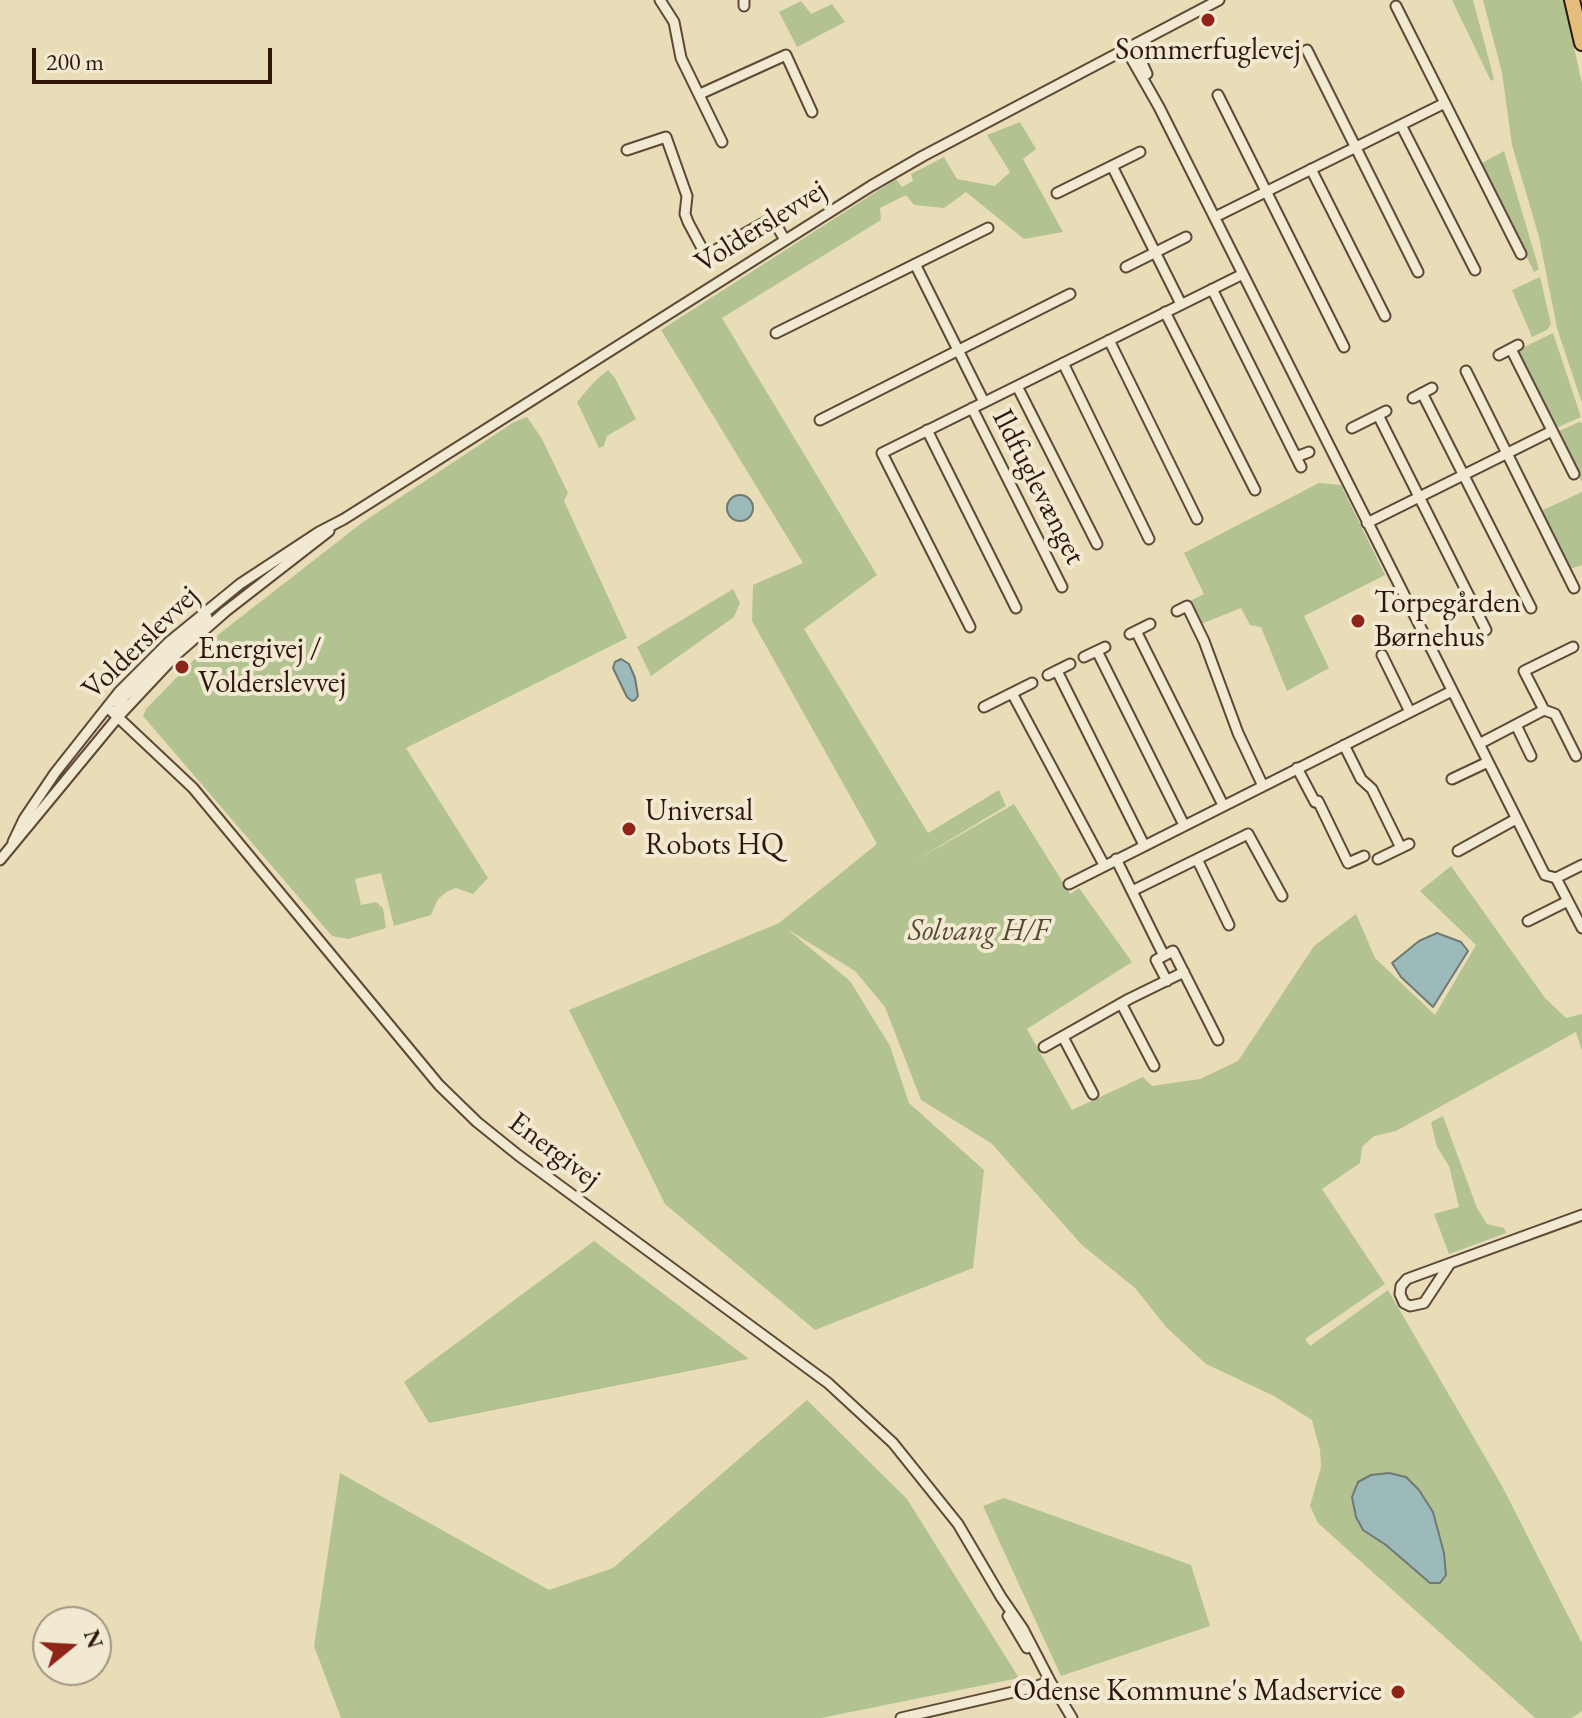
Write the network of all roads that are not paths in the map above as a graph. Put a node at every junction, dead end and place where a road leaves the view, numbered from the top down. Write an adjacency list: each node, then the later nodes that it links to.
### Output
1 (660, 0): 8 (street)
2 (1219, 0): 6 (street, Volderslevvej)
3 (1572, 0): 5 (highway)
4 (1396, 6): 10 (street)
5 (1582, 43)
6 (1130, 47): 21 (street); 24 (street, Volderslevvej)
7 (1307, 50): 14 (street)
8 (700, 94): 11 (street); 13 (street)
9 (1218, 95): 19 (street)
10 (1445, 103): 12 (street); 26 (street)
11 (812, 112)
12 (1401, 125): 14 (street); 29 (street)
13 (722, 142)
14 (1356, 147): 18 (street); 30 (street)
15 (627, 150): 24 (street)
16 (1140, 152): 17 (street)
17 (1112, 166): 20 (street); 25 (street)
18 (1311, 169): 19 (street); 36 (street)
19 (1267, 192): 21 (street); 39 (street)
20 (1057, 193)
21 (1215, 217): 31 (street)
22 (988, 228): 27 (street)
23 (1186, 237): 25 (street)
24 (785, 240): 60 (street, Volderslevvej)
25 (1155, 253): 28 (street); 34 (street)
26 (1521, 254)
27 (915, 264): 37 (street); 40 (street, Ildfuglevænget)
28 (1126, 267)
29 (1475, 270)
30 (1418, 272)
31 (1243, 274): 32 (street, Ildfuglevænget); 62 (street)
32 (1212, 289): 34 (street, Ildfuglevænget); 52 (street)
33 (1070, 294): 40 (street)
34 (1181, 304): 35 (street, Ildfuglevænget)
35 (1165, 312): 38 (street, Ildfuglevænget); 57 (street)
36 (1385, 316)
37 (776, 333)
38 (1109, 340): 42 (street, Ildfuglevænget); 61 (street)
39 (1344, 347)
40 (958, 351): 46 (street, Ildfuglevænget); 48 (street)
41 (1499, 355): 51 (street)
42 (1063, 363): 44 (street, Ildfuglevænget); 63 (street)
43 (1466, 371): 53 (street)
44 (1017, 386): 46 (street, Ildfuglevænget); 64 (street, Ildfuglevænget)
45 (1422, 393): 56 (street)
46 (984, 402): 47 (street, Ildfuglevænget)
47 (972, 408): 50 (street, Ildfuglevænget); 66 (street, Ildfuglevænget)
48 (820, 420)
49 (1352, 428): 59 (street)
50 (927, 430): 68 (street); 72 (street, Ildfuglevænget)
51 (1552, 431): 53 (street); 54 (street)
52 (1309, 452)
53 (1507, 453): 56 (street); 67 (street)
54 (1574, 474)
55 (1260, 475): 57 (street)
56 (1464, 475): 59 (street); 69 (street)
57 (1249, 480): 58 (street)
58 (1255, 490)
59 (1419, 497): 62 (street); 73 (street)
60 (344, 519): 65 (street, Volderslevvej); 87 (street, Volderslevvej)
61 (1197, 519)
62 (1367, 523): 81 (street)
63 (1149, 539)
64 (1097, 544)
65 (256, 574): 83 (street, Volderslevvej); 87 (street)
66 (1062, 587)
67 (1574, 588)
68 (1016, 608)
69 (1531, 608)
70 (1177, 611): 98 (street)
71 (1150, 624): 99 (street)
72 (970, 627)
73 (1486, 630)
74 (1573, 647): 85 (street)
75 (1382, 655): 79 (street)
76 (1084, 657): 101 (street)
77 (1070, 664): 103 (street)
78 (1403, 670): 79 (street)
79 (1392, 675): 86 (street)
80 (1032, 683): 82 (street)
81 (1452, 691): 86 (street); 90 (street)
82 (1012, 693): 84 (street); 110 (street)
83 (107, 707): 87 (street, Energivej); 102 (street, Volderslevvej)
84 (984, 707)
85 (1544, 710): 88 (street); 92 (street)
86 (1410, 712): 91 (street)
87 (118, 717): 102 (street, Volderslevvej); 131 (street, Energivej)
88 (1516, 725): 90 (street); 93 (street)
89 (1582, 740): 92 (street)
90 (1479, 744): 95 (street)
91 (1344, 745): 96 (street); 108 (street)
92 (1571, 745): 94 (street)
93 (1531, 756)
94 (1576, 756)
95 (1488, 762): 97 (street); 100 (street)
96 (1297, 768): 98 (street); 105 (street)
97 (1452, 779)
98 (1263, 786): 99 (street)
99 (1223, 805): 101 (street)
100 (1516, 819): 104 (street); 112 (street)
101 (1184, 825): 103 (street)
102 (13, 842): 109 (street, Volderslevvej)
103 (1144, 845): 106 (street)
104 (1458, 851)
105 (1364, 856)
106 (1116, 859): 110 (street); 114 (street)
107 (1197, 859): 114 (street); 115 (street); 118 (street)
108 (1378, 859)
109 (0, 860)
110 (1104, 865): 113 (street)
111 (1582, 865): 112 (street)
112 (1556, 878): 116 (street)
113 (1069, 884)
114 (1132, 891): 120 (street)
115 (1282, 896)
116 (1568, 901): 117 (street); 119 (street)
117 (1528, 921)
118 (1229, 925)
119 (1582, 928)
120 (1164, 956): 121 (street); 122 (street)
121 (1184, 972): 122 (street); 125 (street)
122 (1167, 981): 123 (street)
123 (1122, 1005): 124 (street); 127 (street)
124 (1063, 1037): 126 (street); 128 (street)
125 (1218, 1040)
126 (1044, 1047)
127 (1154, 1066)
128 (1093, 1094)
129 (1582, 1215): 130 (street)
130 (1449, 1265): 130 (street)
131 (1050, 1681): 132 (street); 133 (street, Energivej)
132 (901, 1718)
133 (1072, 1718)

